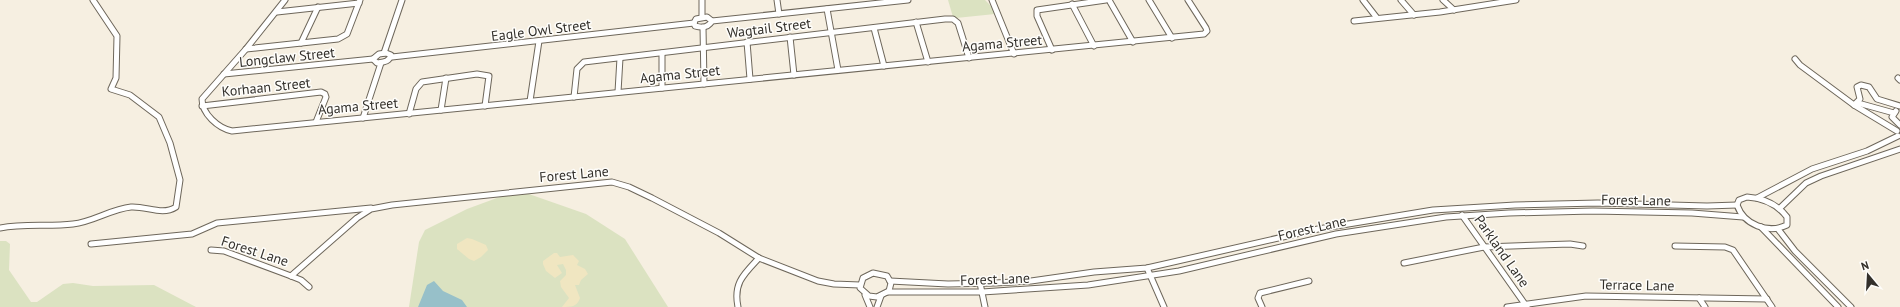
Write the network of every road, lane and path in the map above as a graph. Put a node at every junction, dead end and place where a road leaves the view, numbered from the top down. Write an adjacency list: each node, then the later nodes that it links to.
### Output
1 (93, 0): 84 (street)
2 (286, 0): 21 (street)
3 (402, 0): 43 (street)
4 (702, 0): 24 (street)
5 (777, 0): 22 (street)
6 (908, 0): 19 (street)
7 (992, 0): 45 (street)
8 (1106, 0): 17 (street)
9 (1109, 0): 37 (street)
10 (1149, 0): 34 (street)
11 (1188, 0): 34 (street, Agama Street)
12 (1363, 0): 25 (street)
13 (1402, 0): 23 (street)
14 (1444, 0): 20 (street)
15 (1516, 0): 20 (street)
16 (359, 2): 18 (street); 38 (street)
17 (1072, 4): 39 (street); 42 (street)
18 (318, 7): 21 (street); 38 (street)
19 (826, 8): 22 (street); 32 (street)
20 (1454, 10): 23 (street)
21 (277, 12): 41 (street)
22 (779, 14): 26 (street)
23 (1414, 15): 25 (street)
24 (702, 17): 26 (street); 29 (street)
25 (1377, 18): 27 (street)
26 (712, 21): 30 (street)
27 (1354, 21)
28 (916, 22): 31 (street, Wagtail Street); 48 (street, Wagtail Street); 51 (street)
29 (694, 23): 30 (street); 35 (street, Eagle Owl Street)
30 (703, 27): 40 (street)
31 (874, 28): 32 (street, Wagtail Street); 53 (street)
32 (832, 32): 33 (street, Wagtail Street); 54 (street)
33 (790, 37): 36 (street, Wagtail Street); 56 (street)
34 (1172, 38): 37 (street, Agama Street)
35 (538, 41): 46 (street, Eagle Owl Street); 63 (street)
36 (747, 42): 40 (street, Wagtail Street); 58 (street)
37 (1133, 42): 39 (street, Agama Street)
38 (301, 43): 41 (street)
39 (1094, 46): 42 (street, Agama Street)
40 (703, 48): 44 (street, Wagtail Street); 59 (street)
41 (246, 49): 55 (street)
42 (1052, 50): 45 (street, Agama Street)
43 (384, 53): 46 (street); 50 (street)
44 (662, 53): 47 (street, Wagtail Street); 60 (street)
45 (1014, 54): 48 (street, Agama Street)
46 (392, 57): 52 (street)
47 (620, 58): 61 (street); 62 (street, Wagtail Street)
48 (970, 58): 51 (street, Agama Street)
49 (1795, 59): 64 (street)
50 (373, 60): 52 (street); 55 (street, Longclaw Street)
51 (928, 62): 53 (street, Agama Street)
52 (381, 63): 71 (street)
53 (884, 66): 54 (street, Agama Street)
54 (838, 70): 56 (street, Agama Street)
55 (224, 74): 65 (street)
56 (794, 75): 58 (street, Agama Street)
57 (446, 78): 66 (street); 68 (street); 70 (street)
58 (750, 79): 59 (street, Agama Street)
59 (704, 84): 60 (street, Agama Street)
60 (662, 88): 61 (street, Agama Street)
61 (618, 92): 62 (street, Agama Street)
62 (574, 97): 63 (street, Agama Street)
63 (530, 101): 66 (street, Agama Street)
64 (1856, 104): 67 (street); 69 (street); 74 (street)
65 (202, 106): 72 (street, Agama Street); 72 (street, Korhaan Street)
66 (485, 106): 68 (street, Agama Street)
67 (1900, 106): 69 (street)
68 (441, 110): 70 (street, Agama Street)
69 (1894, 112): 73 (street)
70 (408, 114): 71 (street, Agama Street)
71 (363, 118): 72 (street, Agama Street)
72 (316, 122)
73 (1900, 125)
74 (1899, 134): 76 (street)
75 (1900, 149): 79 (street)
76 (1757, 198): 77 (street); 79 (street)
77 (1737, 205): 80 (street, Forest Lane); 82 (street)
78 (380, 207): 86 (street); 91 (street, Forest Lane); 94 (street, Forest Lane)
79 (1780, 208): 85 (street)
80 (1458, 209): 81 (street, Parkland Lane); 93 (street, Forest Lane)
81 (1463, 217): 82 (street, Forest Lane); 89 (street, Parkland Lane); 95 (street, Forest Lane)
82 (1743, 217): 83 (street)
83 (1760, 227): 85 (street); 117 (street)
84 (0, 228)
85 (1778, 229): 118 (street)
86 (91, 244)
87 (1582, 246): 89 (street)
88 (1675, 246): 106 (street)
89 (1484, 247): 92 (street); 107 (street, Parkland Lane)
90 (211, 250): 94 (street, Forest Lane)
91 (758, 258): 99 (street, Forest Lane); 108 (street)
92 (1404, 263)
93 (1148, 268): 95 (street); 98 (street, Forest Lane)
94 (291, 276): 100 (street, Forest Lane)
95 (1151, 276): 102 (street, Forest Lane); 112 (street)
96 (890, 281): 98 (street, Forest Lane); 99 (street); 101 (street)
97 (1309, 281): 113 (street)
98 (980, 283): 102 (street)
99 (860, 285): 103 (street)
100 (309, 287)
101 (888, 292): 102 (street, Forest Lane); 104 (street)
102 (982, 292): 111 (street)
103 (865, 295): 104 (street); 109 (street)
104 (881, 296): 110 (street)
105 (1699, 298): 106 (street, Terrace Lane); 107 (street, Terrace Lane); 115 (street)
106 (1767, 299): 116 (street)
107 (1526, 305): 114 (street, Terrace Lane)
108 (738, 307)
109 (870, 307)
110 (877, 307)
111 (986, 307)
112 (1164, 307)
113 (1262, 307)
114 (1506, 307)
115 (1705, 307)
116 (1772, 307)
117 (1838, 307)
118 (1851, 307)

